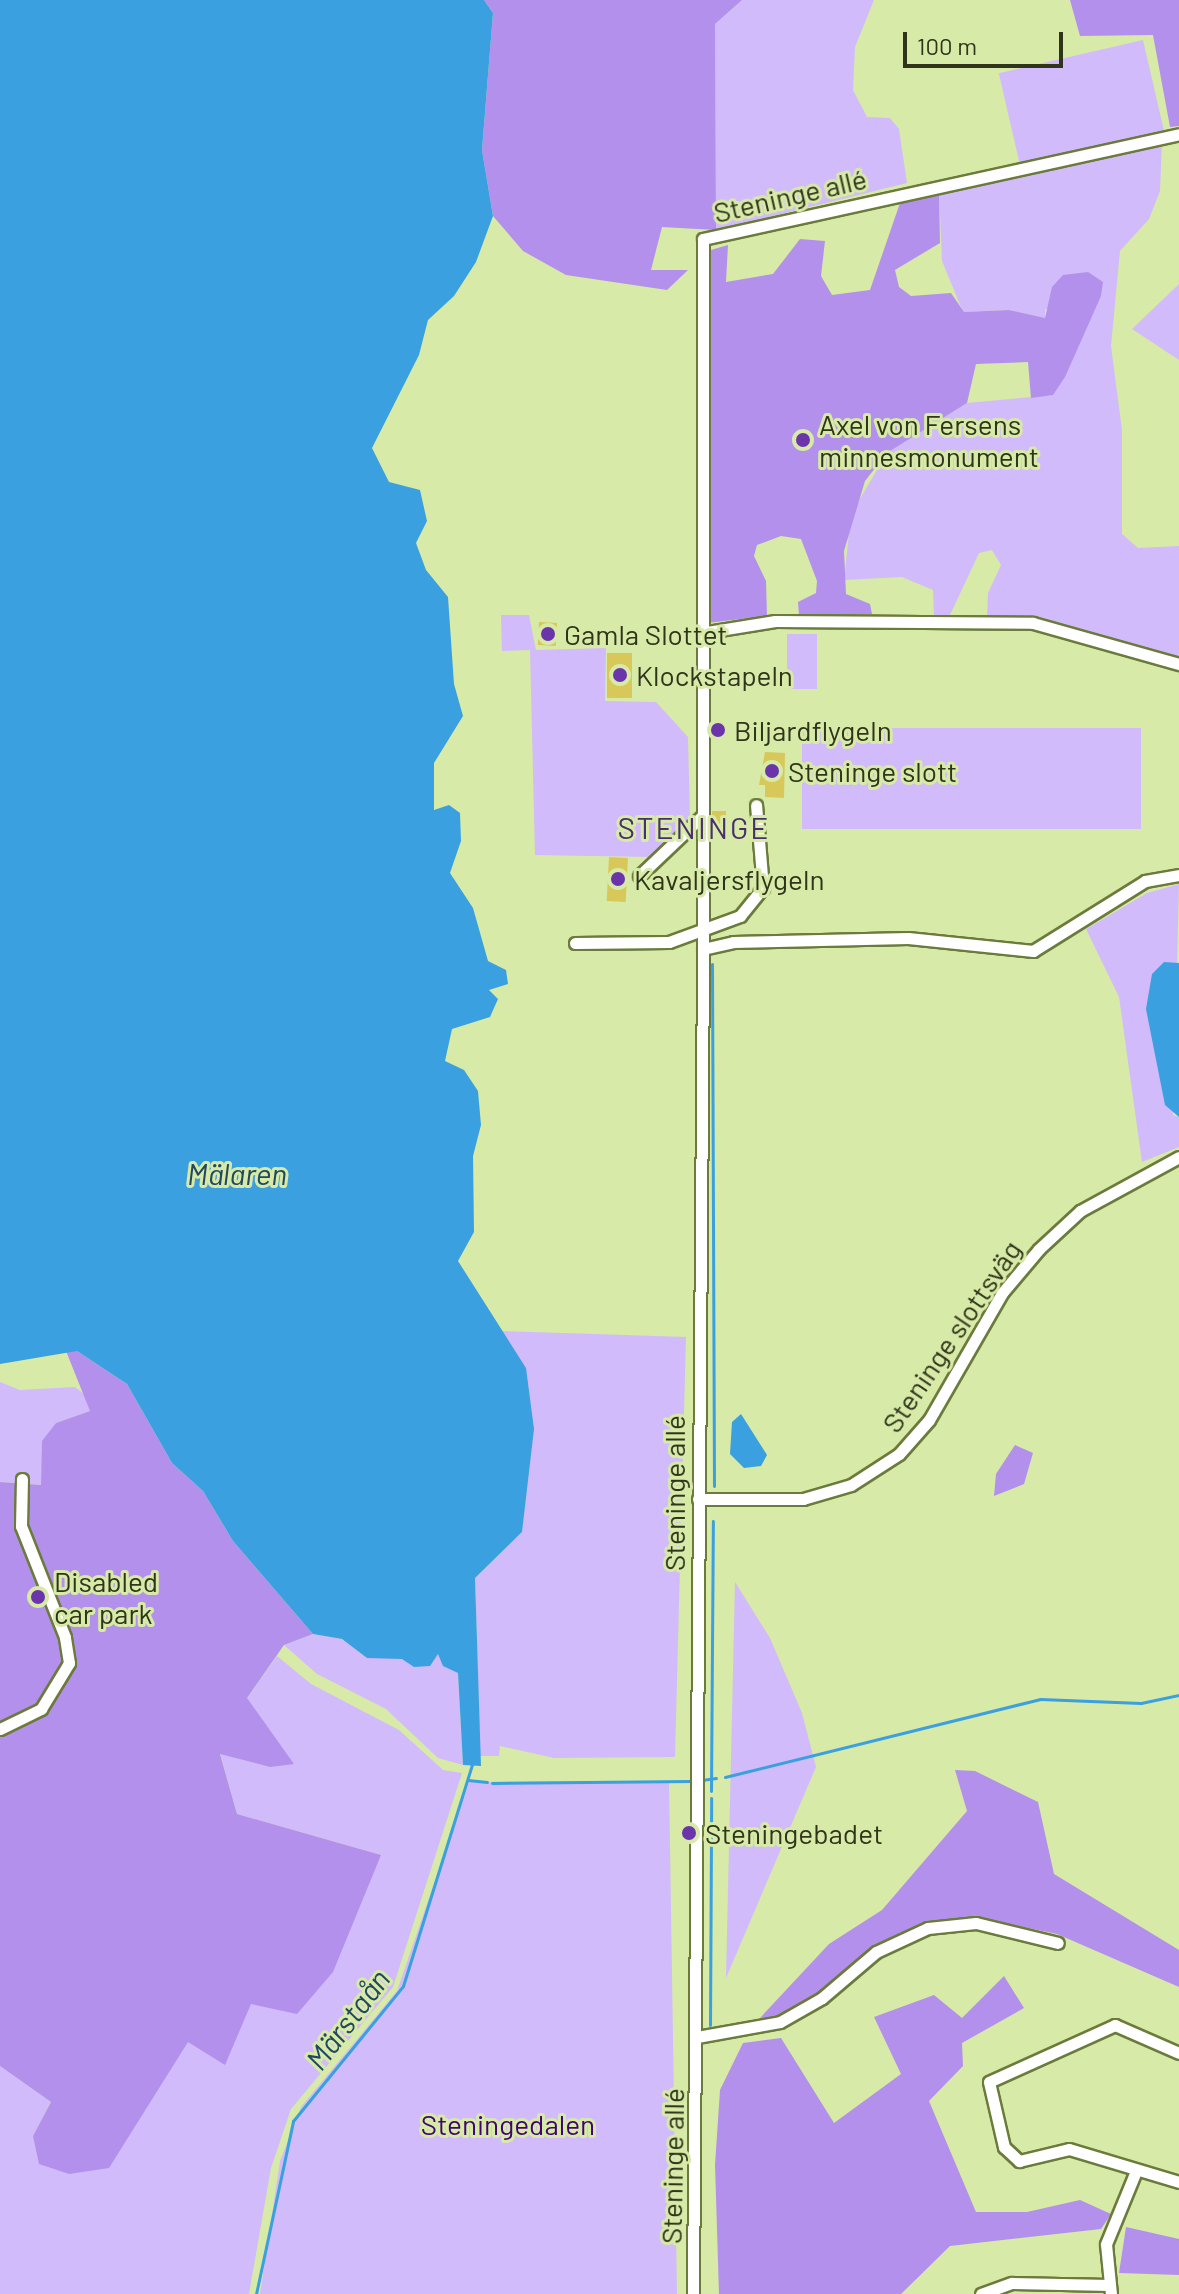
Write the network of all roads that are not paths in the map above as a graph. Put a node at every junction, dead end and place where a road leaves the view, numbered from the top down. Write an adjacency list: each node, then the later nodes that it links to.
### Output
1 (1179, 134): 2 (street, Steninge allé)
2 (701, 633): 3 (street); 5 (street, Steninge allé)
3 (1179, 664)
4 (756, 805): 8 (street)
5 (701, 817): 7 (street); 8 (street, Steninge allé)
6 (1179, 875): 10 (street)
7 (639, 876)
8 (702, 925): 9 (street); 10 (street, Steninge allé)
9 (575, 943)
10 (703, 949): 13 (street, Steninge allé)
11 (1179, 1157): 13 (street, Steninge slottsväg)
12 (22, 1479): 14 (street)
13 (698, 1499): 16 (street, Steninge allé)
14 (0, 1729)
15 (1058, 1943): 16 (street)
16 (697, 2037): 21 (street, Steninge allé)
17 (1179, 2053): 18 (street)
18 (1136, 2171): 19 (street); 20 (street)
19 (1179, 2182)
20 (1110, 2289): 22 (street)
21 (693, 2294)
22 (981, 2294)

